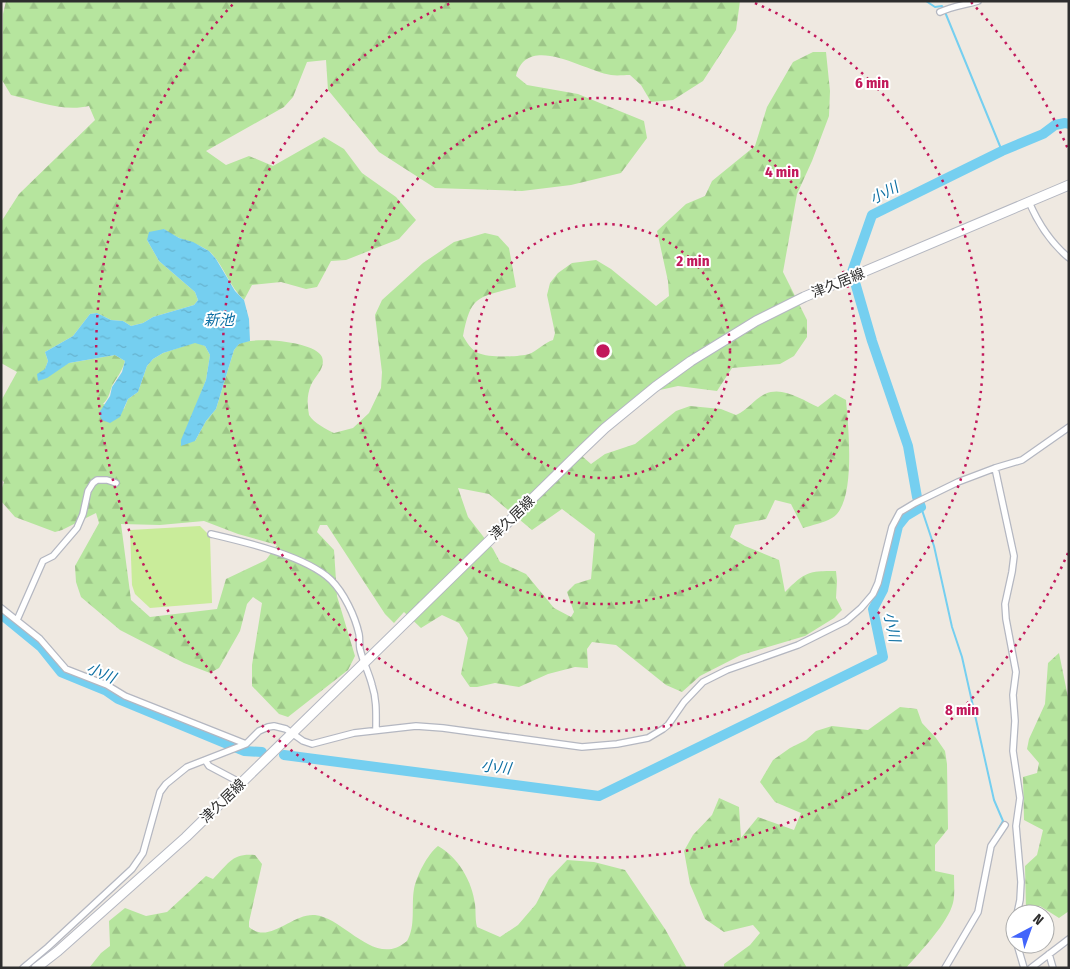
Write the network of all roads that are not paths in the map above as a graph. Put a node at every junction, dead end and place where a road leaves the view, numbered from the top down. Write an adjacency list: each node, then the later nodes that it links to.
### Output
1 (978, 1): 2 (street)
2 (958, 4): 3 (street)
3 (940, 12)
4 (1069, 184): 5 (main road, 津久居線)
5 (1029, 202): 6 (street); 13 (main road, 津久居線)
6 (1069, 258)
7 (1069, 427): 8 (street)
8 (995, 468): 14 (street); 22 (street)
9 (116, 483): 12 (street)
10 (211, 534): 13 (street)
11 (1, 608): 12 (street)
12 (17, 620): 16 (street)
13 (364, 663): 14 (street); 15 (main road, 津久居線)
14 (376, 730): 15 (street)
15 (292, 732): 16 (street); 18 (main road, 津久居線)
16 (240, 747): 17 (street)
17 (205, 760): 18 (street); 20 (street)
18 (241, 783): 21 (main road, 津久居線)
19 (1005, 825): 29 (street)
20 (124, 878): 21 (street); 27 (street)
21 (128, 889): 28 (main road, 津久居線)
22 (1019, 904)
23 (1069, 939): 24 (street)
24 (1055, 950)
25 (1020, 954): 30 (street)
26 (1049, 954): 31 (street); 32 (street)
27 (24, 968)
28 (36, 968)
29 (945, 968)
30 (1024, 968)
31 (1031, 968)
32 (1053, 968)

